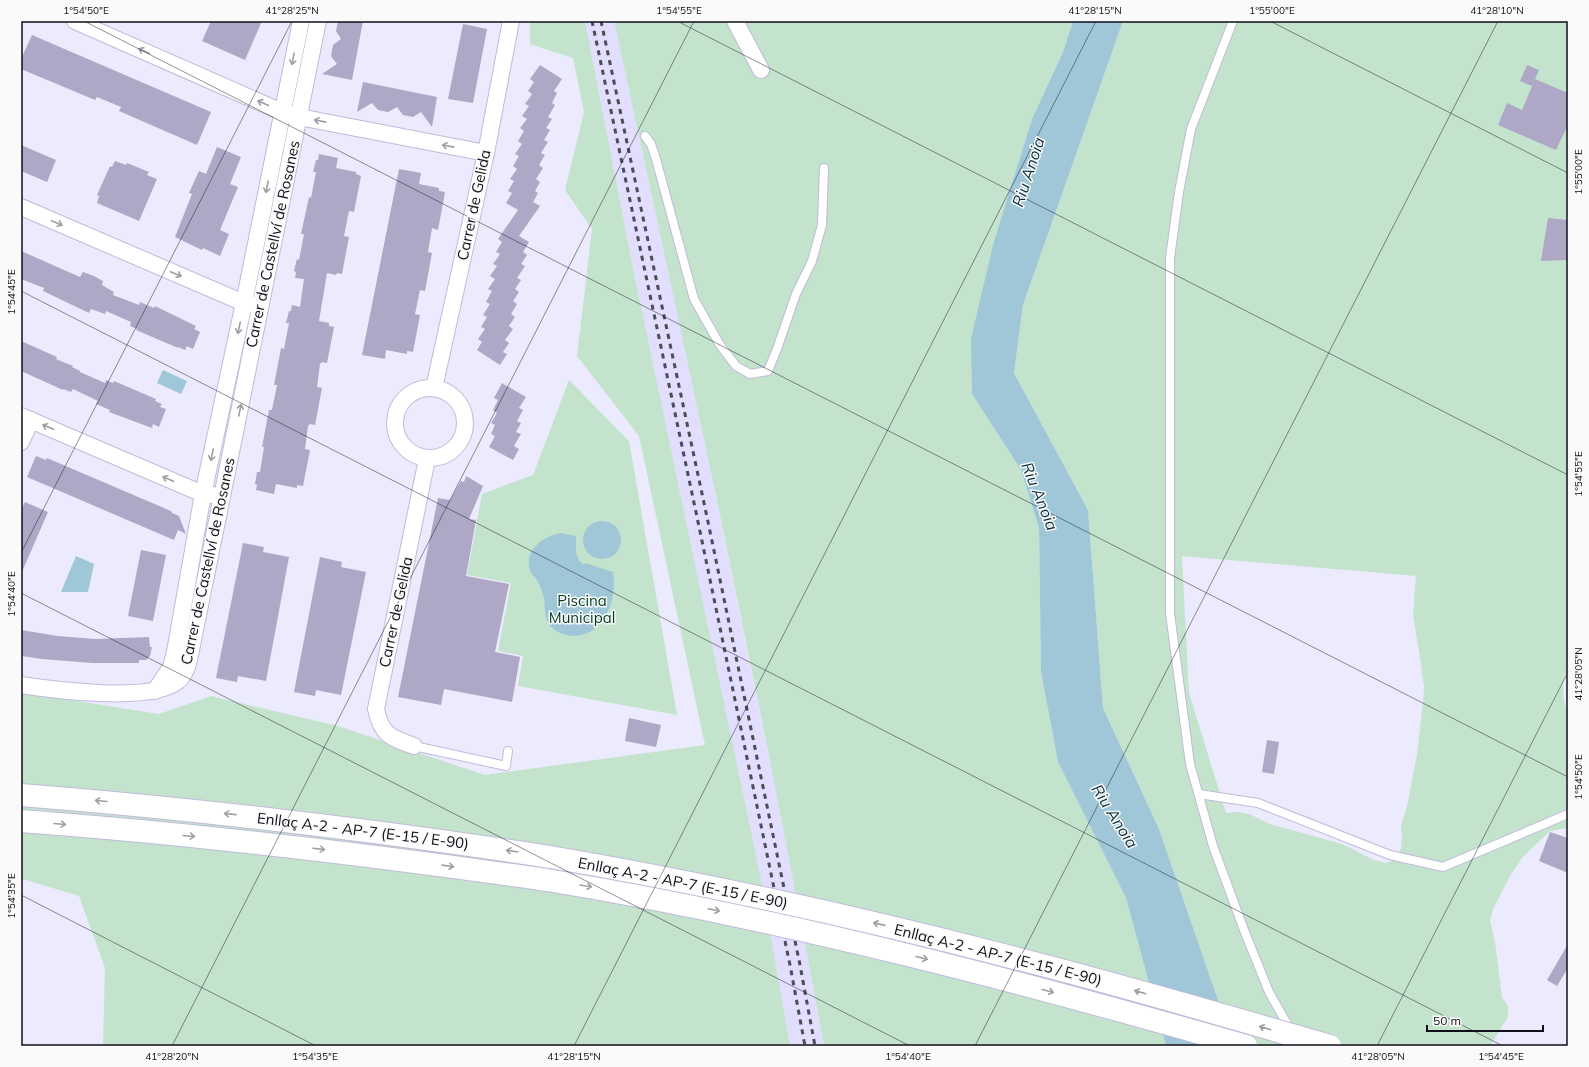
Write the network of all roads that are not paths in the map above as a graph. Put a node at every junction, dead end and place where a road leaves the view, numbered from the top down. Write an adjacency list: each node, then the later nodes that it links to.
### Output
1 (75, 21): 8 (street, one-way to 1)
2 (300, 21): 8 (street, Carrer de Castellví de Rosanes, one-way to 8)
3 (318, 21): 9 (street, Carrer de Castellví de Rosanes)
4 (511, 21): 11 (street, Carrer de Gelida)
5 (735, 21): 7 (street)
6 (1232, 21): 26 (lane)
7 (761, 70)
8 (282, 112): 9 (street); 14 (street, Carrer de Castellví de Rosanes, one-way to 14)
9 (299, 117): 11 (street, one-way to 9); 15 (street, Carrer de Castellví de Rosanes)
10 (645, 136): 12 (lane)
11 (486, 153): 16 (street, Carrer de Gelida)
12 (824, 168)
13 (21, 207): 14 (street, one-way to 14)
14 (244, 303): 15 (street); 20 (street, Carrer de Castellví de Rosanes, one-way to 20)
15 (260, 306): 21 (street, Carrer de Castellví de Rosanes, one-way to 15)
16 (434, 388): 19 (street); 19 (street)
17 (26, 418): 18 (street); 20 (street, one-way to 17)
18 (21, 442)
19 (427, 459): 24 (street, Carrer de Gelida)
20 (203, 494): 21 (street); 23 (street, Carrer de Castellví de Rosanes)
21 (222, 497): 23 (street, Carrer de Castellví de Rosanes)
22 (21, 685): 23 (street)
23 (155, 691)
24 (414, 746): 25 (lane)
25 (508, 751)
26 (1199, 794): 28 (lane); 31 (lane)
27 (21, 795): 32 (highway, Enllaç A-2 - AP-7 (E-15 / E-90), one-way to 27, bridge)
28 (1568, 814)
29 (21, 821): 30 (highway, Enllaç A-2 - AP-7 (E-15 / E-90), one-way to 30, bridge)
30 (1246, 1046)
31 (1300, 1046)
32 (1330, 1046)

